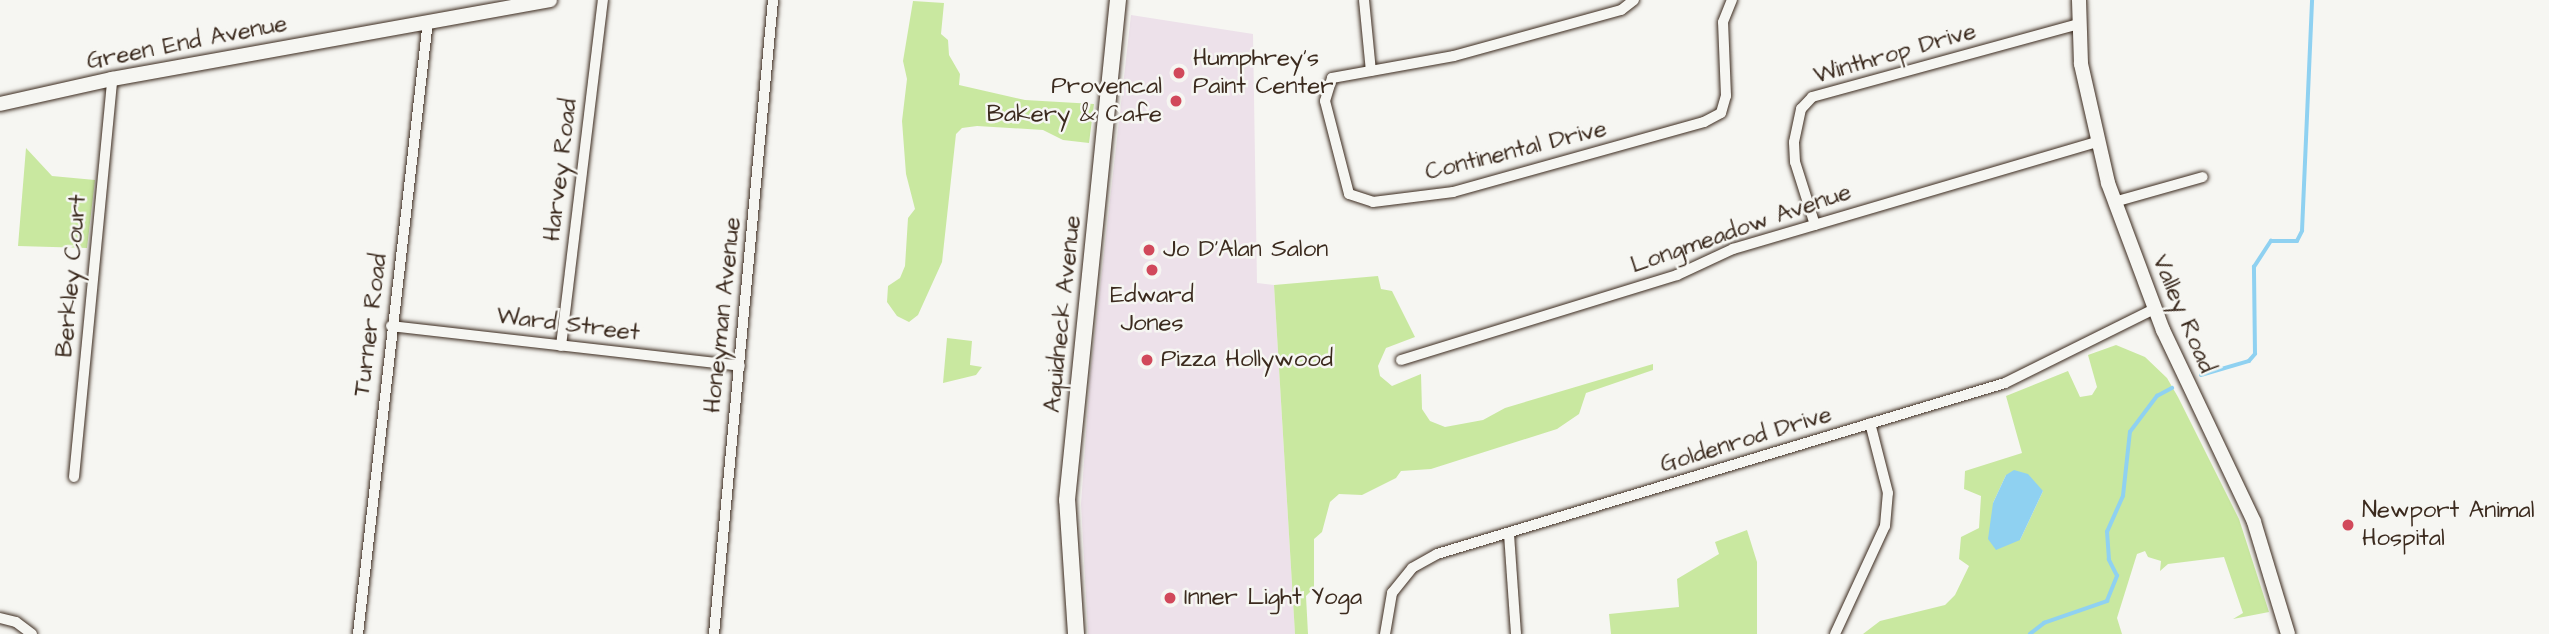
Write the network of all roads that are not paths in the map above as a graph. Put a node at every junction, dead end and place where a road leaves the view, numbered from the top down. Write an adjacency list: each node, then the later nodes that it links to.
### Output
1 (550, 0): 9 (main road, Green End Avenue)
2 (603, 0): 21 (street, Harvey Road)
3 (773, 0): 23 (street, Honeyman Avenue)
4 (1118, 0): 31 (main road, Aquidneck Avenue)
5 (1364, 0): 12 (street)
6 (1634, 0): 12 (street)
7 (1732, 0): 12 (street, Continental Drive)
8 (2079, 0): 11 (main road, Valley Road)
9 (528, 2): 10 (main road, Green End Avenue)
10 (428, 21): 13 (main road, Green End Avenue); 20 (street, Turner Road)
11 (2079, 24): 15 (main road, Valley Road); 18 (street, Winthrop Drive)
12 (1371, 71)
13 (112, 79): 14 (main road, Green End Avenue); 25 (street, Berkley Court)
14 (0, 104)
15 (2096, 142): 17 (main road, Valley Road); 18 (street, Longmeadow Avenue)
16 (2203, 177): 17 (street)
17 (2115, 202): 19 (main road, Valley Road)
18 (1815, 225): 22 (street, Longmeadow Avenue)
19 (2154, 309): 24 (street, Goldenrod Drive); 35 (main road, Valley Road)
20 (391, 326): 21 (street, Ward Street); 29 (street, Turner Road)
21 (561, 346): 23 (street, Ward Street)
22 (1401, 359)
23 (740, 366): 30 (street, Honeyman Avenue)
24 (1870, 423): 26 (street, Goldenrod Drive); 34 (street)
25 (74, 477)
26 (1509, 534): 32 (street, Goldenrod Drive); 33 (street)
27 (0, 618): 28 (street)
28 (32, 634)
29 (358, 634)
30 (714, 634)
31 (1076, 634)
32 (1385, 634)
33 (1516, 634)
34 (1835, 634)
35 (2288, 634)

